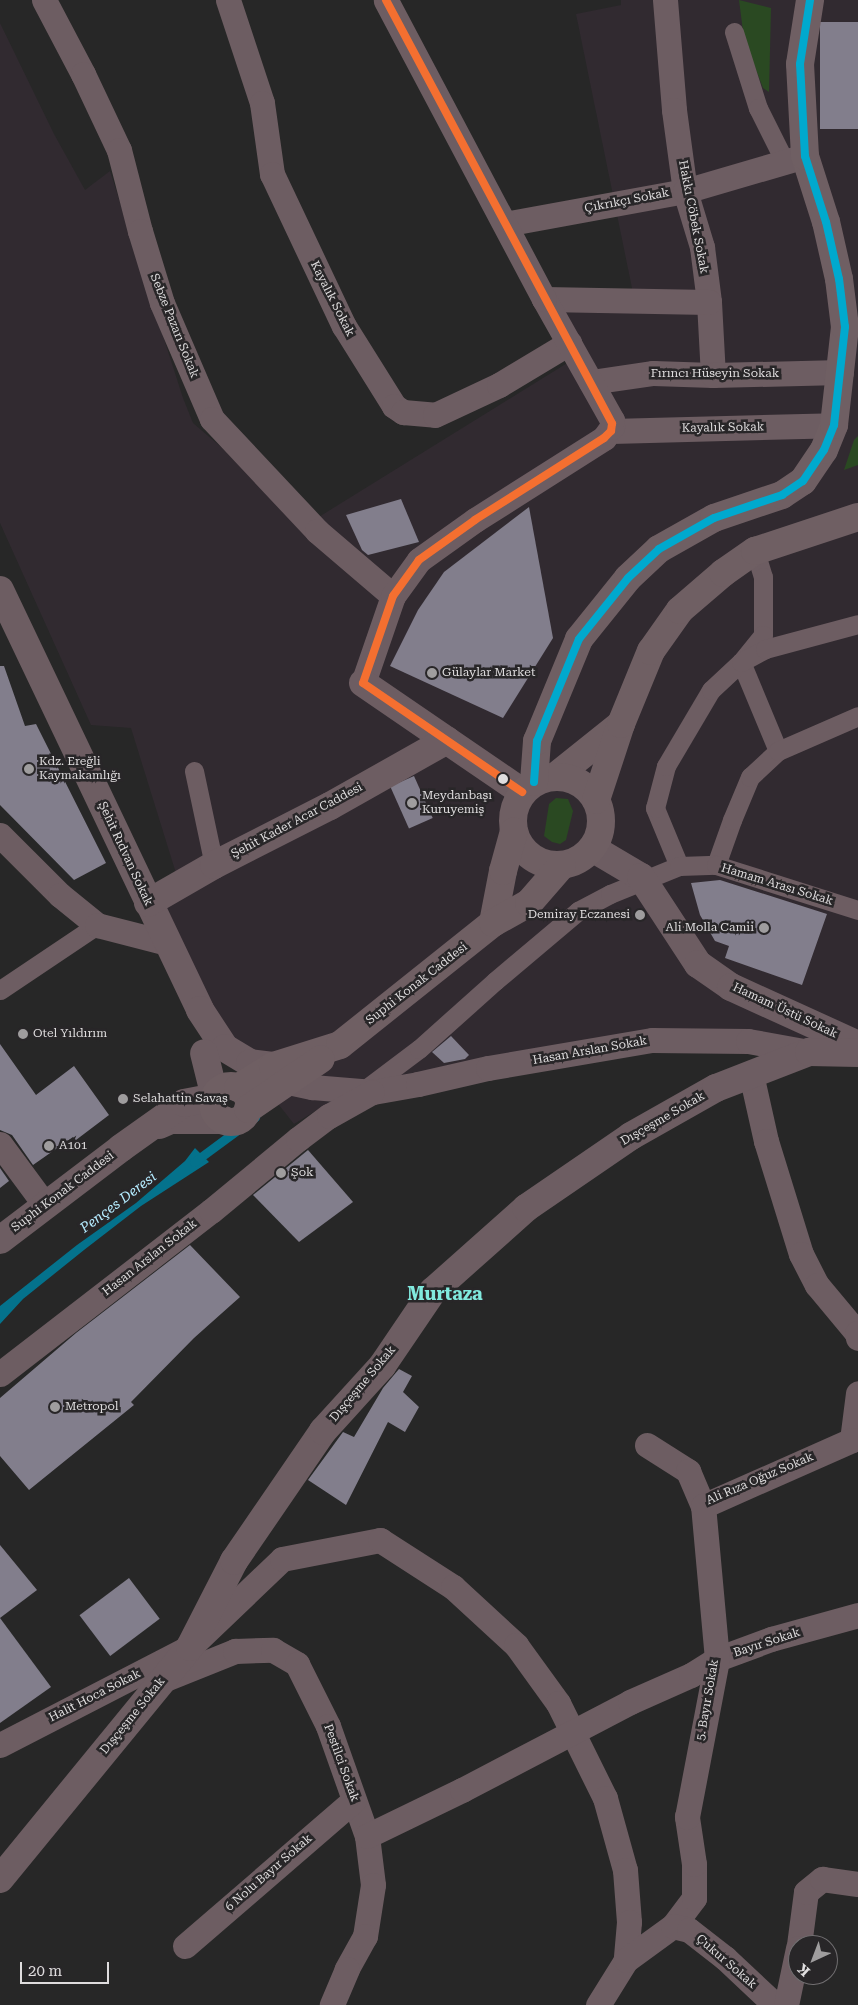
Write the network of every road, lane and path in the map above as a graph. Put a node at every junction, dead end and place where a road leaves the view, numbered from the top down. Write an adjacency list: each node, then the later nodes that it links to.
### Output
1 (44, 0): 21 (street, Sebze Pazarı Sokak)
2 (228, 0): 12 (street, Kayalık Sokak)
3 (386, 0): 9 (street)
4 (665, 0): 8 (street, Hakkı Cöbek Sokak)
5 (810, 0): 7 (main road)
6 (734, 32): 7 (street)
7 (795, 159): 8 (street, Çıkrıkçı Sokak); 13 (main road)
8 (685, 191): 9 (street, Çıkrıkçı Sokak); 11 (street, Hakkı Cöbek Sokak)
9 (505, 224): 10 (street)
10 (544, 299): 11 (street); 12 (street)
11 (709, 302): 14 (street, Hakkı Cöbek Sokak)
12 (569, 343): 15 (street)
13 (841, 372): 14 (street, Fırıncı Hüseyin Sokak); 16 (main road)
14 (713, 375): 15 (street, Fırıncı Hüseyin Sokak)
15 (591, 382): 17 (street)
16 (834, 425): 17 (street, Kayalık Sokak); 30 (main road)
17 (611, 431): 21 (street)
18 (858, 517): 19 (main road)
19 (755, 551): 23 (street); 26 (main road)
20 (0, 590): 41 (street, Şehit Rıdvan Sokak)
21 (392, 596): 24 (street)
22 (858, 624): 23 (street)
23 (741, 662): 28 (street); 38 (street)
24 (363, 683): 27 (street)
25 (858, 716): 28 (street)
26 (621, 724): 30 (main road); 31 (main road)
27 (446, 740): 30 (street); 35 (street, Şehit Kader Acar Caddesi)
28 (778, 751): 37 (street)
29 (194, 771): 35 (street)
30 (537, 784): 31 (main road); 32 (main road)
31 (596, 800): 34 (main road)
32 (514, 831): 36 (main road); 43 (main road)
33 (0, 835): 44 (street)
34 (592, 848): 36 (main road); 39 (street, Hamam Üstü Sokak)
35 (214, 865): 41 (street, Şehit Kader Acar Caddesi)
36 (562, 865): 43 (main road, Suphi Konak Caddesi)
37 (716, 865): 38 (street, Hamam Arası Sokak); 42 (street, Hamam Arası Sokak)
38 (678, 866): 39 (street, Hamam Arası Sokak)
39 (643, 880): 40 (street, Hamam Arası Sokak); 47 (street, Hamam Üstü Sokak)
40 (610, 894): 53 (street, Hasan Arslan Sokak)
41 (148, 903): 45 (street, Şehit Rıdvan Sokak)
42 (858, 910)
43 (493, 924): 52 (main road, Suphi Konak Caddesi)
44 (96, 925): 45 (street); 46 (street)
45 (167, 942): 48 (street, Şehit Rıdvan Sokak)
46 (0, 990)
47 (858, 1045)
48 (215, 1050): 52 (street); 54 (street, Şehit Rıdvan Sokak); 55 (street, Şehit Rıdvan Sokak)
49 (809, 1052): 50 (street, Dışçeşme Sokak); 51 (street, Dışçeşme Sokak); 53 (street, Hasan Arslan Sokak)
50 (858, 1053)
51 (751, 1074): 61 (street); 68 (street, Dışçeşme Sokak)
52 (291, 1078): 53 (street, Hasan Arslan Sokak); 55 (main road, Suphi Konak Caddesi); 57 (street, Hasan Arslan Sokak)
53 (368, 1091): 57 (street, Hasan Arslan Sokak)
54 (184, 1103): 55 (street, Suphi Konak Caddesi); 56 (street, Suphi Konak Caddesi)
55 (231, 1104): 56 (street, Suphi Konak Caddesi)
56 (151, 1128): 59 (street, Suphi Konak Caddesi)
57 (298, 1139): 62 (street, Hasan Arslan Sokak)
58 (0, 1144): 59 (street)
59 (45, 1205): 60 (street, Suphi Konak Caddesi)
60 (0, 1240)
61 (858, 1338)
62 (0, 1374)
63 (858, 1393): 65 (street, Ali Rıza Oğuz Sokak)
64 (647, 1445): 66 (street, Ali Rıza Oğuz Sokak)
65 (855, 1446): 66 (street, Ali Rıza Oğuz Sokak)
66 (703, 1506): 69 (street, 5. Bayır Sokak)
67 (858, 1615): 69 (street, Bayır Sokak)
68 (190, 1647): 70 (street, Dışçeşme Sokak); 71 (street, Halit Hoca Sokak); 72 (street, Halit Hoca Sokak)
69 (717, 1659): 71 (street, Bayır Sokak); 77 (street, 5. Bayır Sokak)
70 (163, 1680): 73 (street, Pestilci Sokak); 75 (street, Dışçeşme Sokak)
71 (571, 1733): 74 (street, Bayır Sokak); 80 (street, Halit Hoca Sokak)
72 (0, 1745)
73 (354, 1800): 74 (street, Pestilci Sokak); 79 (street, 6 Nolu Bayır Sokak)
74 (367, 1836): 81 (street, Pestilci Sokak)
75 (0, 1879)
76 (858, 1884): 78 (street)
77 (673, 1926): 80 (street); 86 (street, Çukur Sokak)
78 (800, 1935)
79 (185, 1946)
80 (626, 1960): 85 (street)
81 (347, 1970): 83 (street, Pestilci Sokak); 84 (street)
82 (790, 1985): 87 (street)
83 (332, 2005)
84 (349, 2005)
85 (598, 2005)
86 (775, 2005)
87 (786, 2005)

